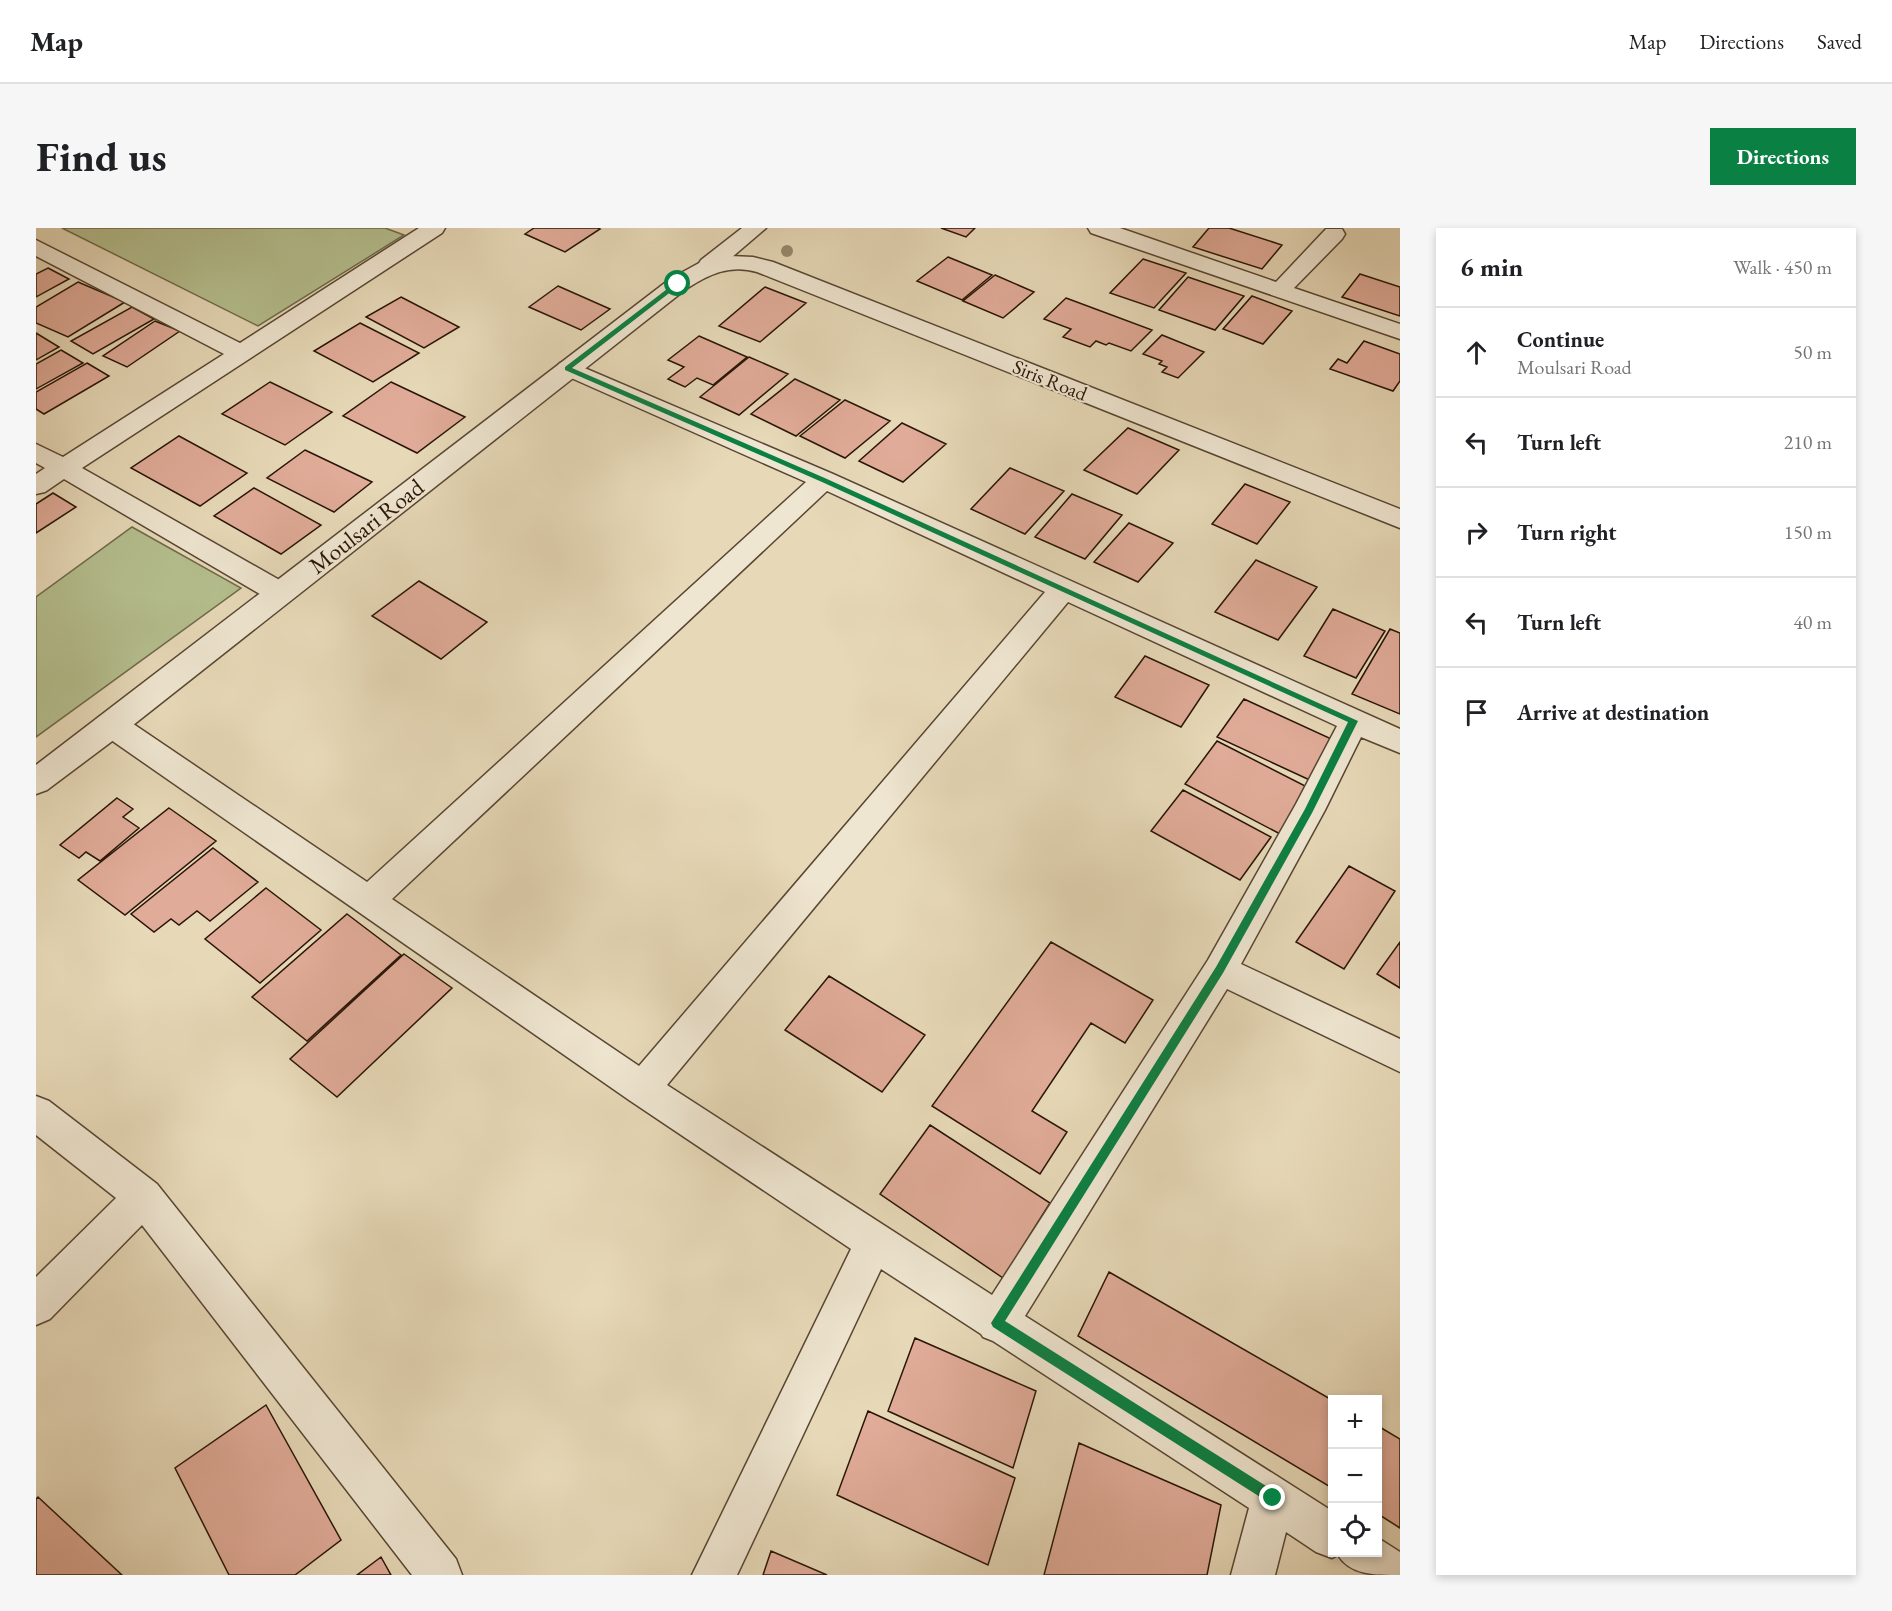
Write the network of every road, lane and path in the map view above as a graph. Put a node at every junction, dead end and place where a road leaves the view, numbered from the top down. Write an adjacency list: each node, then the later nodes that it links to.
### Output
1 (756, 228): 6 (street, Moulsari Road)
2 (1099, 228): 7 (street)
3 (423, 230): 9 (street)
4 (1334, 234): 7 (street)
5 (36, 247): 9 (street)
6 (703, 268): 10 (street, Moulsari Road); 15 (street, Siris Road)
7 (1281, 289): 8 (street)
8 (1400, 332)
9 (242, 354): 12 (street)
10 (567, 368): 13 (street); 17 (street, Moulsari Road)
11 (36, 452): 12 (street)
12 (64, 468): 14 (street); 17 (street)
13 (824, 480): 16 (street); 22 (street)
14 (36, 486)
15 (1400, 519)
16 (1063, 589): 18 (street); 25 (street)
17 (280, 593): 19 (street, Moulsari Road)
18 (1354, 721): 20 (street); 23 (street)
19 (112, 725): 21 (street, Moulsari Road); 22 (street)
20 (1400, 742)
21 (36, 782)
22 (369, 900): 25 (street)
23 (1220, 970): 24 (street); 30 (street)
24 (1400, 1056)
25 (642, 1088): 28 (street)
26 (36, 1113): 27 (street)
27 (144, 1197): 29 (street); 34 (street)
28 (874, 1242): 30 (street); 35 (street)
29 (36, 1305)
30 (997, 1323): 31 (street)
31 (1273, 1498): 32 (street); 36 (street)
32 (1328, 1533)
33 (1367, 1557): 37 (street)
34 (440, 1575)
35 (714, 1575)
36 (1253, 1575)
37 (1395, 1575)

